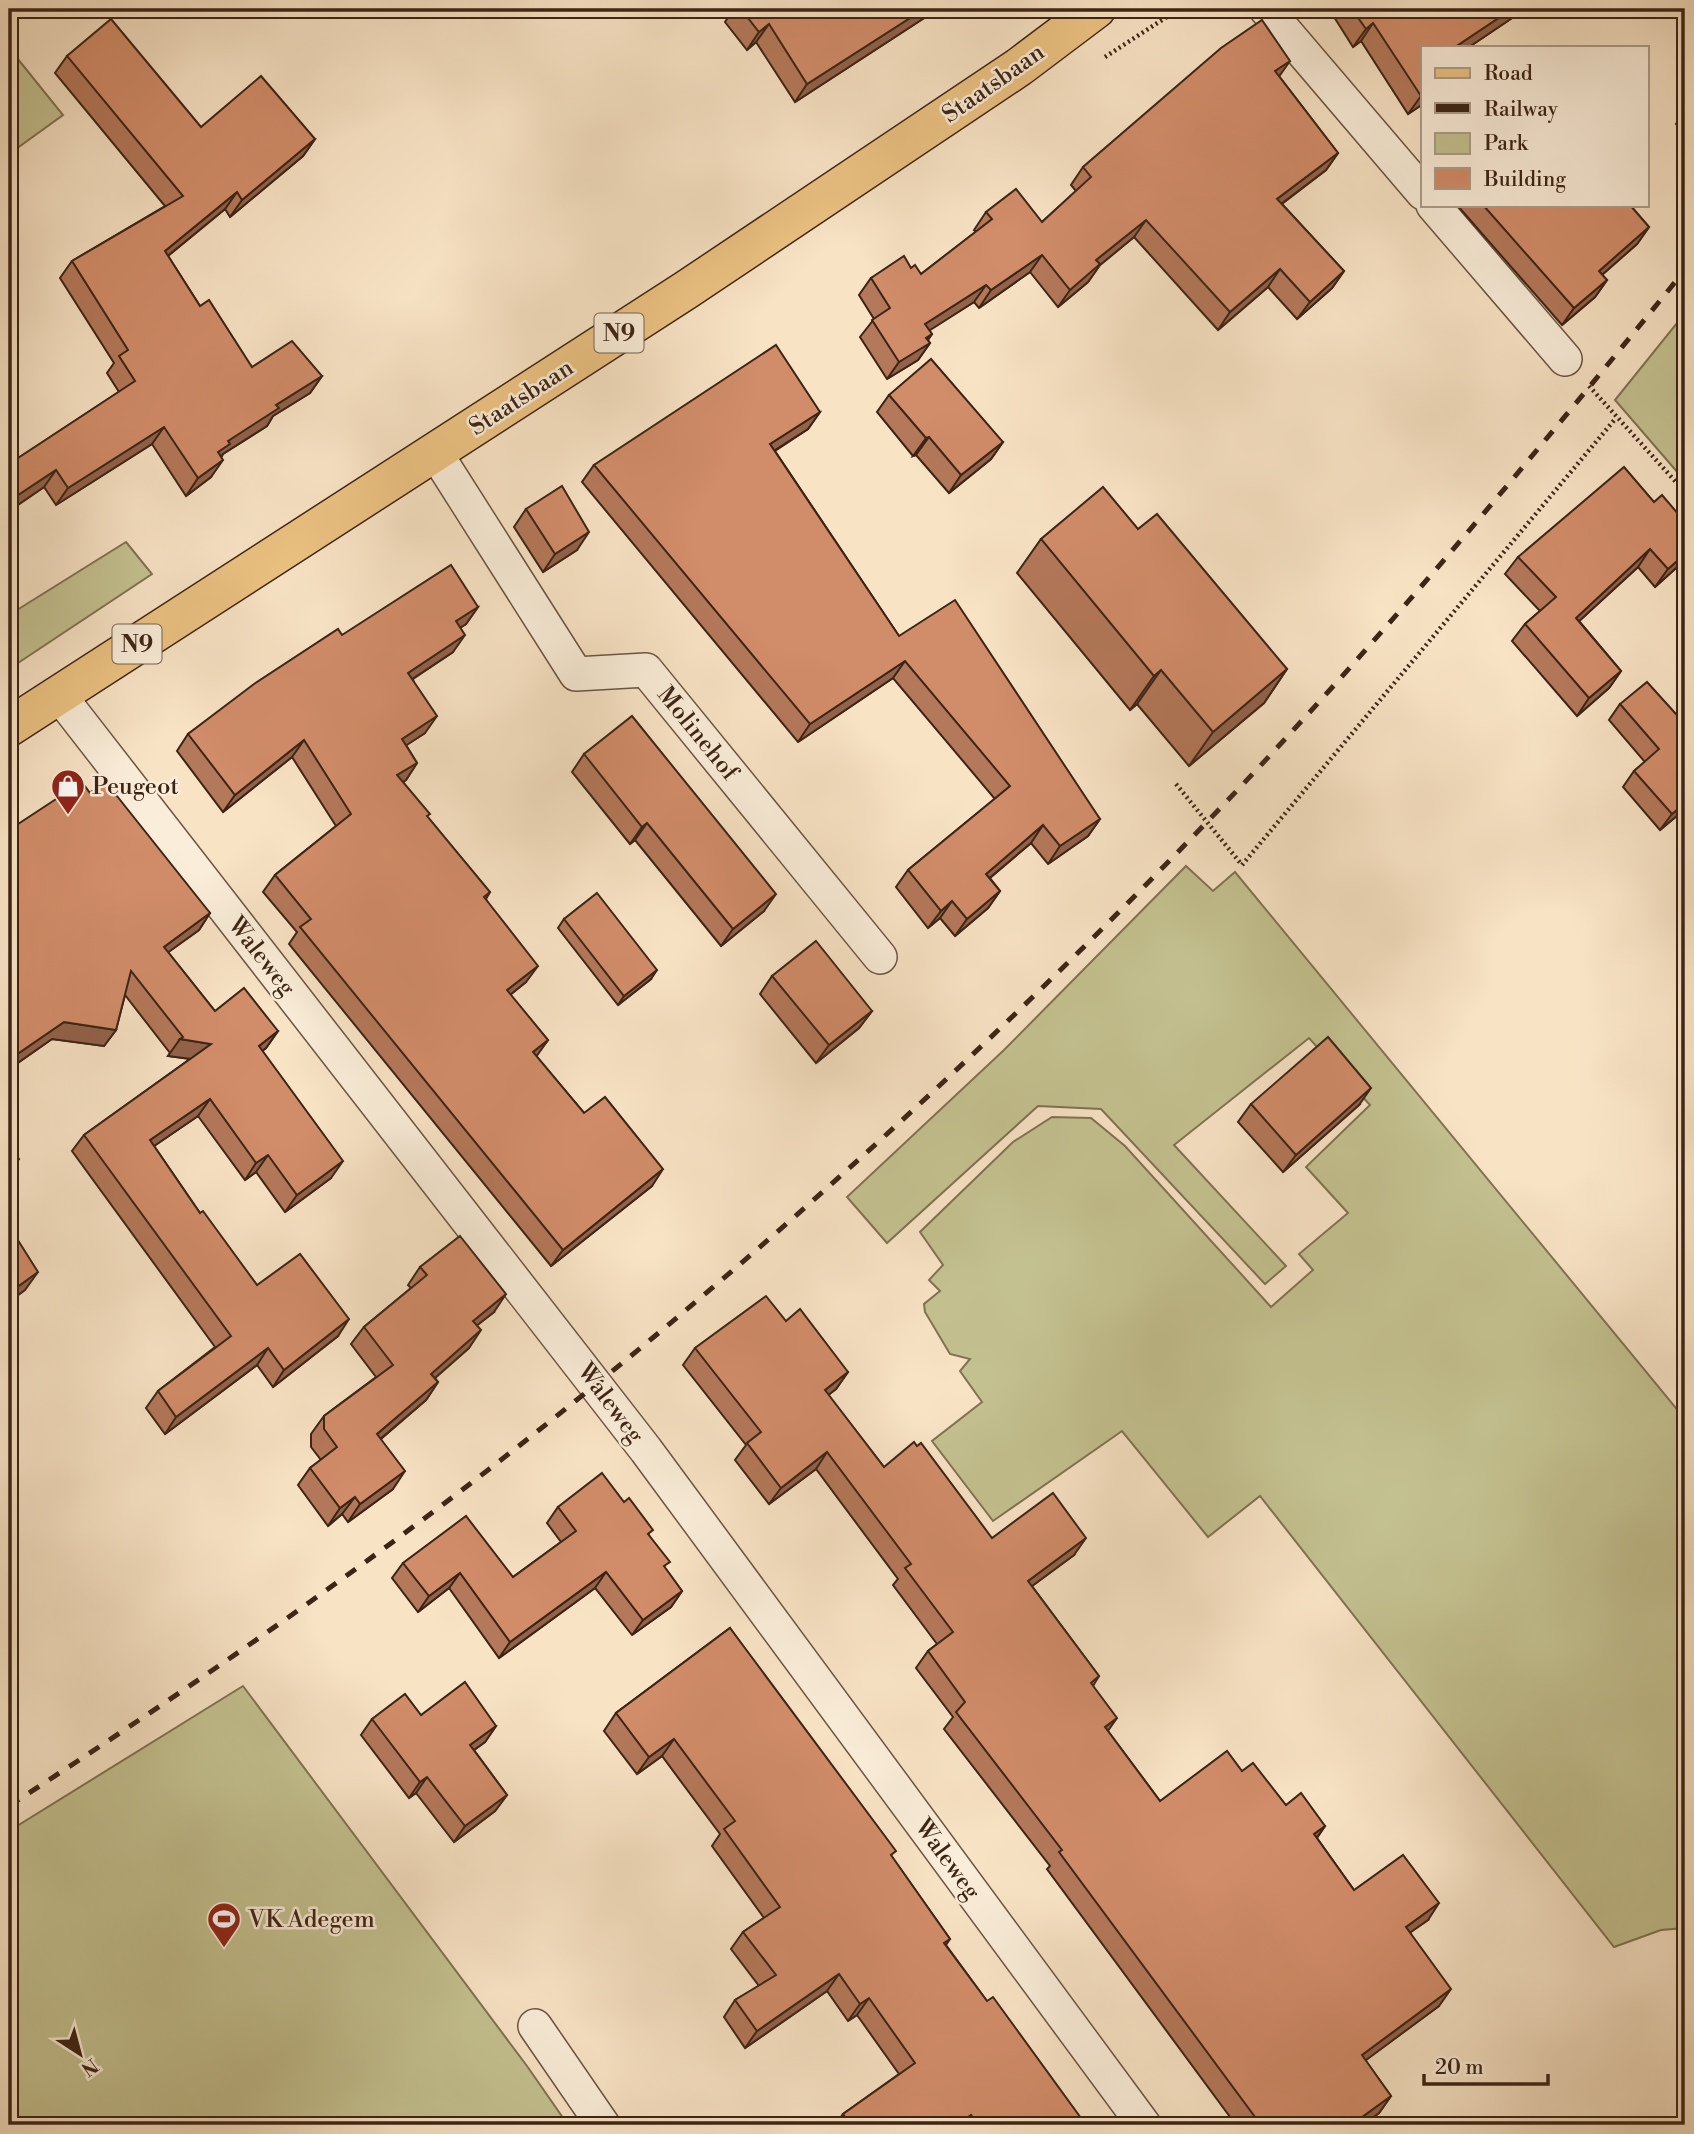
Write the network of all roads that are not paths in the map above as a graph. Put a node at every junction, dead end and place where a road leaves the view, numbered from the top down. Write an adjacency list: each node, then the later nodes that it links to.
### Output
1 (1096, 9): 6 (main road, Staatsbaan / N9)
2 (1266, 9): 3 (street)
3 (1421, 190)
4 (1434, 206): 5 (street)
5 (1565, 359)
6 (435, 452): 7 (main road, Staatsbaan / N9); 9 (street, Molinehof)
7 (59, 695): 8 (main road, Staatsbaan / N9); 12 (street, Waleweg)
8 (9, 727)
9 (880, 957)
10 (535, 2026): 11 (street)
11 (603, 2125)
12 (1144, 2125)

